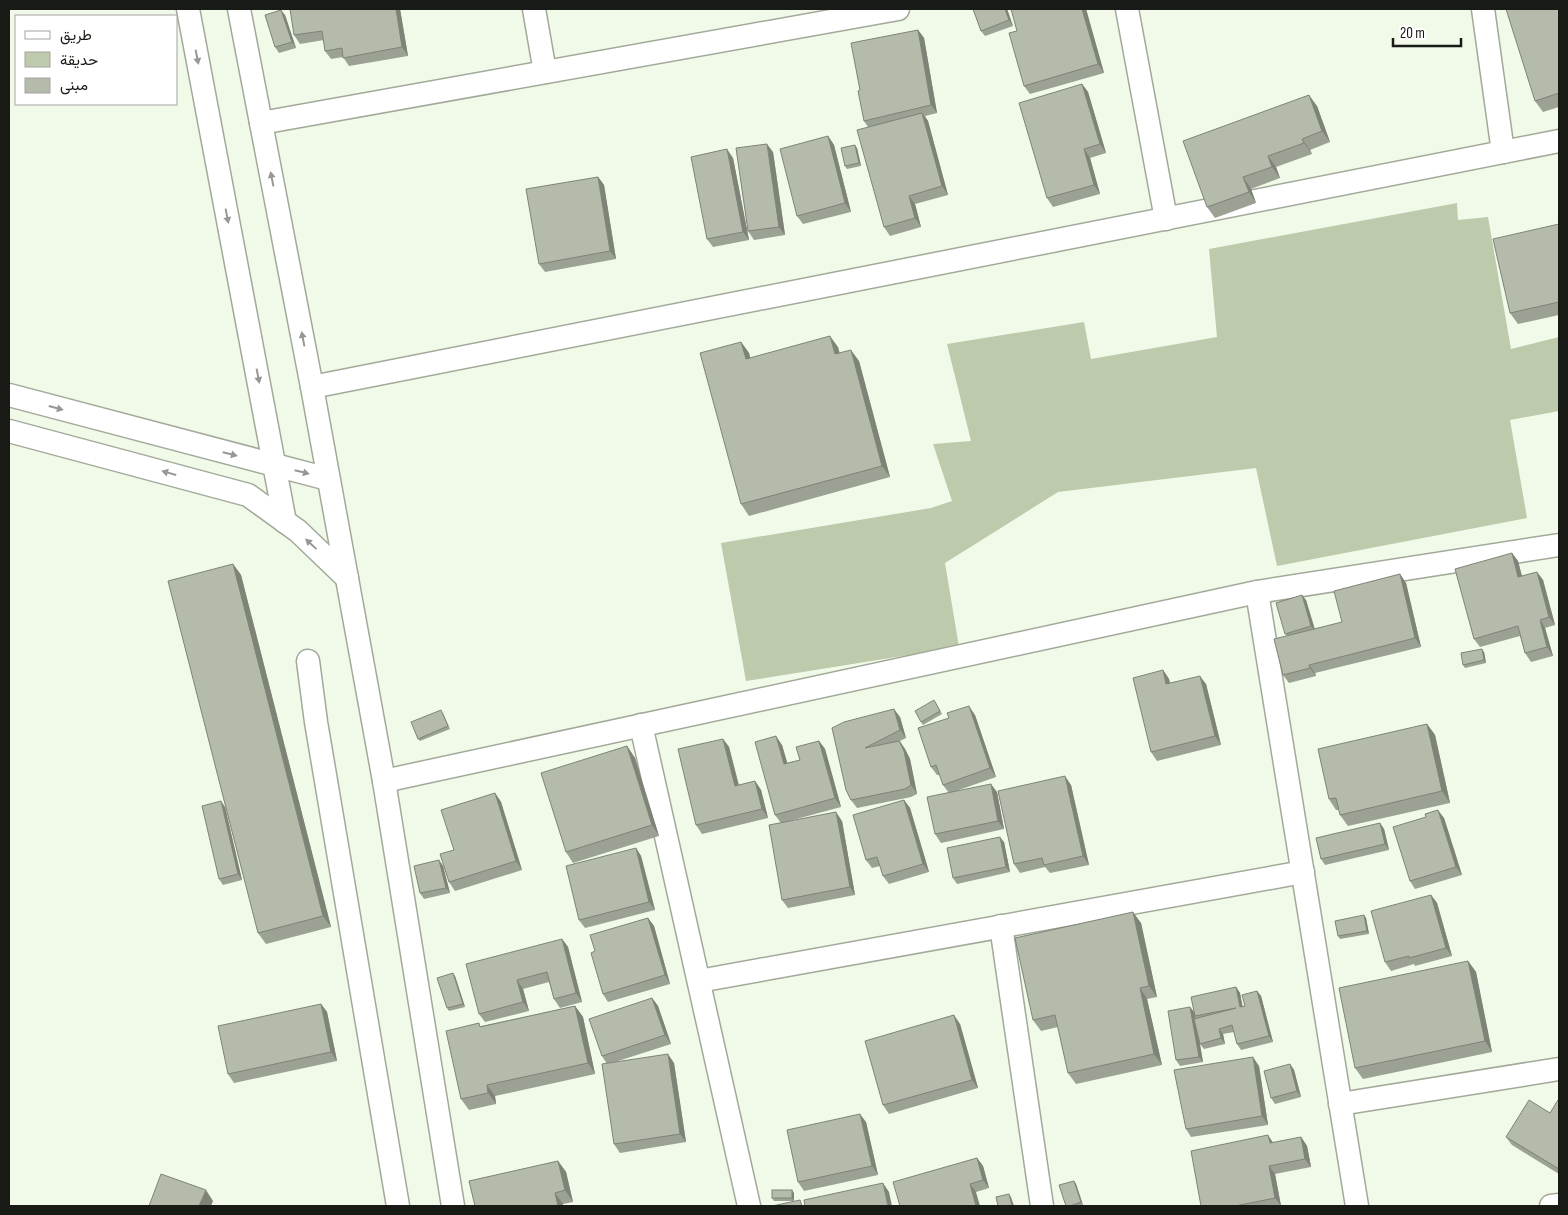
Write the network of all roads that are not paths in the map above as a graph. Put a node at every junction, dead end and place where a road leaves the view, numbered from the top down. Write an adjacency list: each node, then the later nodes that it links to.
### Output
1 (188, 9): 16 (street, one-way to 16)
2 (239, 9): 9 (street)
3 (534, 9): 8 (street)
4 (898, 9): 7 (street)
5 (1127, 9): 12 (street)
6 (1483, 9): 11 (street)
7 (828, 15): 8 (street)
8 (545, 72): 9 (street)
9 (261, 123): 13 (street, one-way to 9)
10 (1559, 141): 11 (street)
11 (1503, 152): 12 (street)
12 (1166, 219): 13 (street)
13 (312, 387): 17 (street)
14 (9, 395): 16 (street, one-way to 16)
15 (9, 431): 18 (street, one-way to 15)
16 (275, 465): 17 (street, one-way to 17); 18 (street)
17 (328, 479): 20 (street)
18 (286, 522): 20 (street, one-way to 18)
19 (1559, 545): 21 (street)
20 (346, 578): 24 (street)
21 (1258, 592): 23 (street); 25 (street)
22 (308, 661): 31 (street)
23 (641, 725): 24 (street); 27 (street)
24 (384, 781): 32 (street)
25 (1303, 872): 26 (street); 29 (street)
26 (1001, 926): 27 (street); 34 (street)
27 (698, 980): 33 (street)
28 (1559, 1069): 29 (street)
29 (1340, 1104): 35 (street)
30 (1559, 1205): 36 (street)
31 (398, 1206)
32 (453, 1206)
33 (749, 1206)
34 (1042, 1206)
35 (1357, 1206)
36 (1551, 1206)

